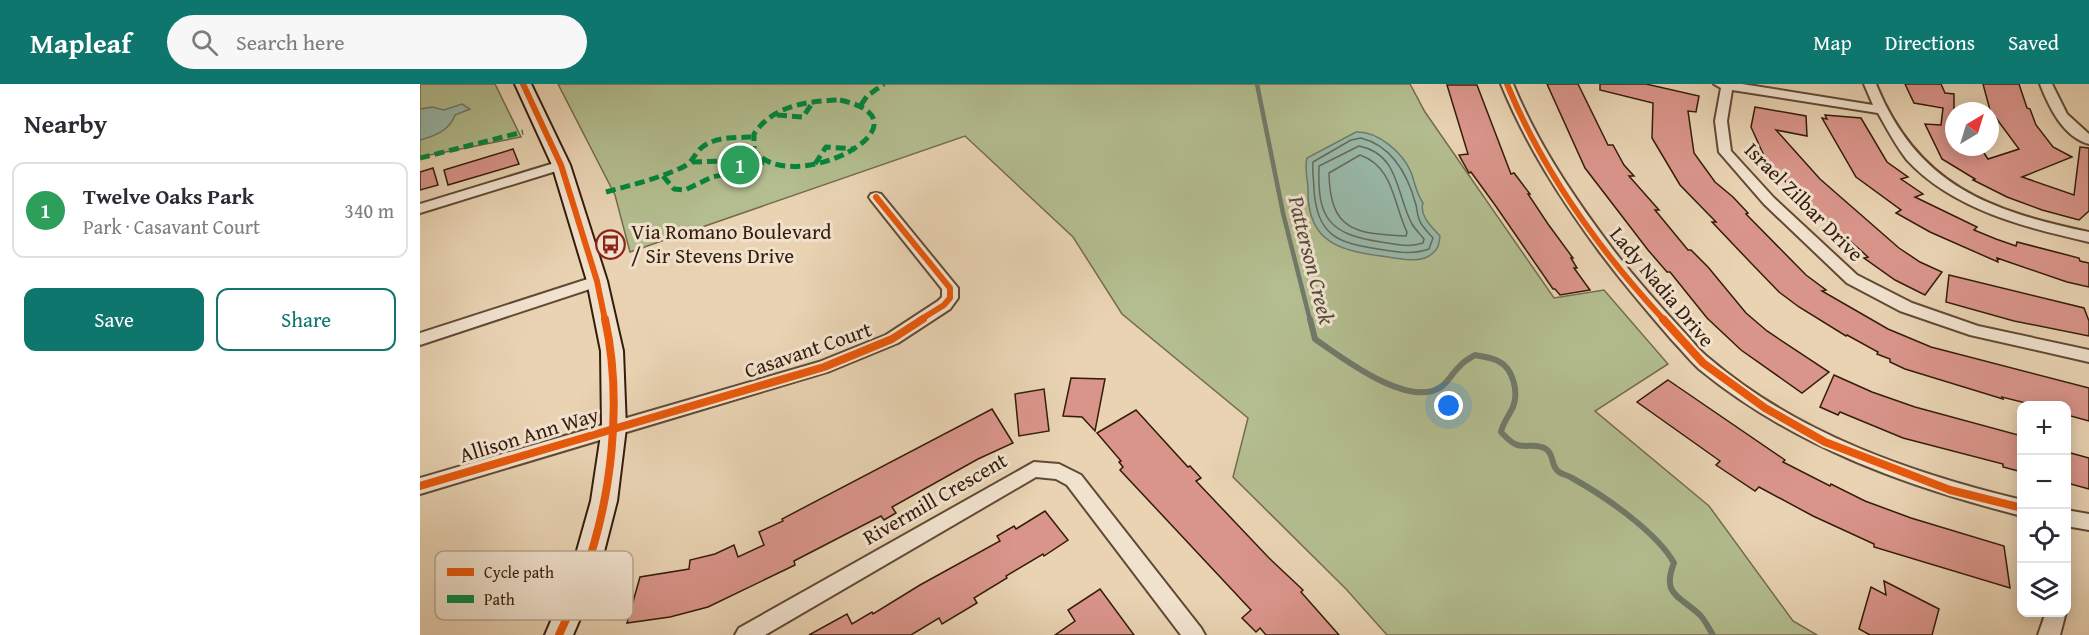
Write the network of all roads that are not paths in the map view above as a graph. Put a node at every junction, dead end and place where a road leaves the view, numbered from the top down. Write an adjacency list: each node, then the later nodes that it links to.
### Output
1 (523, 84): 8 (street)
2 (1507, 84): 17 (street, Lady Nadia Drive)
3 (1870, 84): 6 (street)
4 (2046, 84): 7 (street)
5 (1724, 85): 6 (street); 14 (street, Israel Zilbar Drive)
6 (1881, 110): 11 (street)
7 (2089, 140)
8 (561, 165): 10 (street); 12 (street)
9 (876, 197): 15 (street, Casavant Court)
10 (420, 209)
11 (2089, 237)
12 (597, 281): 13 (street); 15 (street)
13 (420, 339)
14 (2089, 356)
15 (614, 429): 16 (street, Allison Ann Way); 20 (street)
16 (420, 486)
17 (2017, 507)
18 (2071, 519): 19 (street)
19 (2089, 522)
20 (591, 551)
21 (2055, 617): 26 (street)
22 (565, 620): 23 (street)
23 (559, 635)
24 (746, 635): 25 (street, Rivermill Crescent)
25 (1194, 635)
26 (2049, 635)

